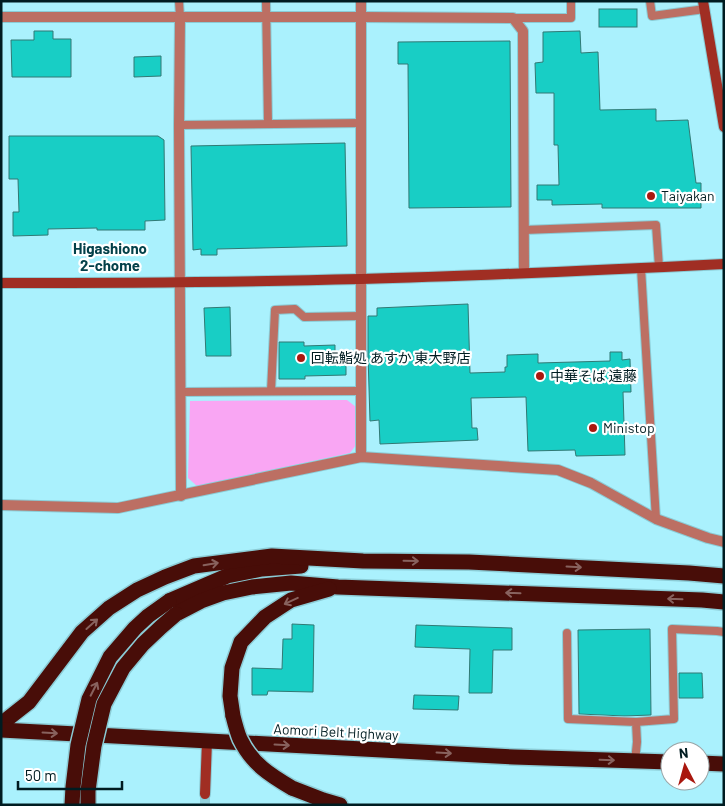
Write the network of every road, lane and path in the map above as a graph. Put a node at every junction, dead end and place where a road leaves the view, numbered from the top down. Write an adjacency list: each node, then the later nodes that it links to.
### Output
1 (179, 1): 8 (lane)
2 (266, 1): 9 (lane)
3 (361, 1): 10 (street)
4 (571, 1): 11 (lane)
5 (650, 1): 6 (lane)
6 (704, 5): 15 (street)
7 (1, 17): 8 (street)
8 (180, 17): 9 (street); 14 (street)
9 (266, 17): 10 (street); 13 (lane)
10 (361, 17): 11 (street); 12 (street)
11 (513, 18): 16 (street)
12 (362, 122): 13 (lane); 21 (street)
13 (268, 124): 14 (lane)
14 (179, 125): 22 (street)
15 (724, 127)
16 (524, 230): 18 (lane); 20 (street)
17 (724, 264): 18 (street)
18 (659, 267): 19 (street)
19 (641, 268): 20 (street); 31 (lane)
20 (524, 274): 21 (street)
21 (361, 279): 22 (street); 24 (street)
22 (179, 282): 23 (street); 27 (street)
23 (1, 283)
24 (361, 316): 25 (lane); 26 (street)
25 (271, 391): 26 (lane); 27 (lane)
26 (361, 391): 28 (street)
27 (180, 392): 29 (street)
28 (361, 457): 29 (street); 31 (street)
29 (180, 496): 30 (street)
30 (1, 505)
31 (656, 519): 32 (street)
32 (724, 542)
33 (363, 561): 34 (highway, one-way to 34); 37 (highway); 41 (highway, one-way to 33)
34 (724, 576)
35 (338, 587): 36 (highway, one-way to 35); 37 (highway); 51 (highway, one-way to 51, bridge)
36 (724, 602)
37 (172, 608): 49 (highway, one-way to 37, bridge); 50 (highway, bridge)
38 (724, 632): 40 (lane)
39 (567, 633): 40 (lane)
40 (636, 722): 44 (lane)
41 (1, 724)
42 (1, 730): 43 (highway, Aomori Belt Highway, one-way to 43)
43 (207, 741): 44 (highway, Aomori Belt Highway, one-way to 44); 48 (street)
44 (635, 761): 45 (highway, Aomori Belt Highway)
45 (660, 762)
46 (710, 763): 47 (highway)
47 (724, 764)
48 (205, 794)
49 (72, 805)
50 (88, 805)
51 (340, 805)

